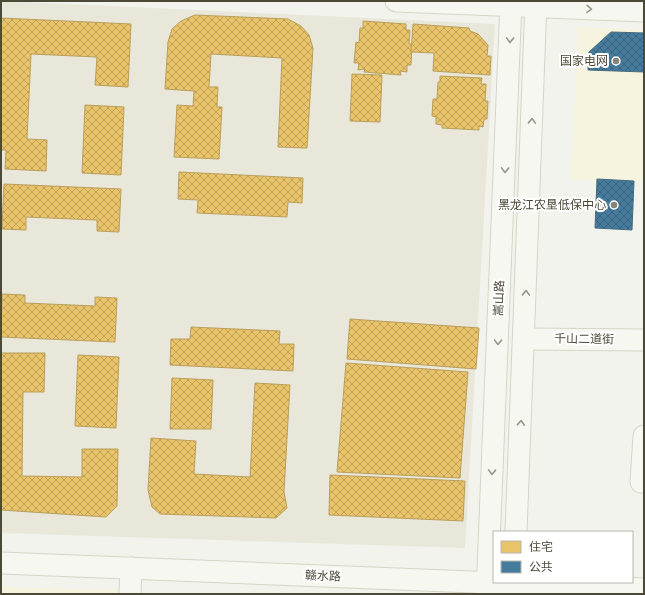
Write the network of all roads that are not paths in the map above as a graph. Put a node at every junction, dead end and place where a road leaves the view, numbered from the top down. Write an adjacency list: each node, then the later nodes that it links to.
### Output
1 (396, 1): 2 (main road)
2 (511, 3): 3 (main road); 14 (main road, 嵩山路, one-way to 14)
3 (536, 4): 4 (main road, one-way to 4); 5 (main road, one-way to 3)
4 (644, 11)
5 (524, 339): 6 (main road, 千山二道街); 9 (main road, one-way to 5)
6 (644, 340)
7 (644, 436): 8 (main road)
8 (644, 482)
9 (516, 531)
10 (1, 563): 12 (main road, 赣水路)
11 (1, 570): 12 (main road, 赣水路)
12 (131, 580): 14 (main road, 赣水路)
13 (644, 588): 15 (main road, 赣水路)
14 (487, 589): 15 (main road, 赣水路)
15 (517, 589)

